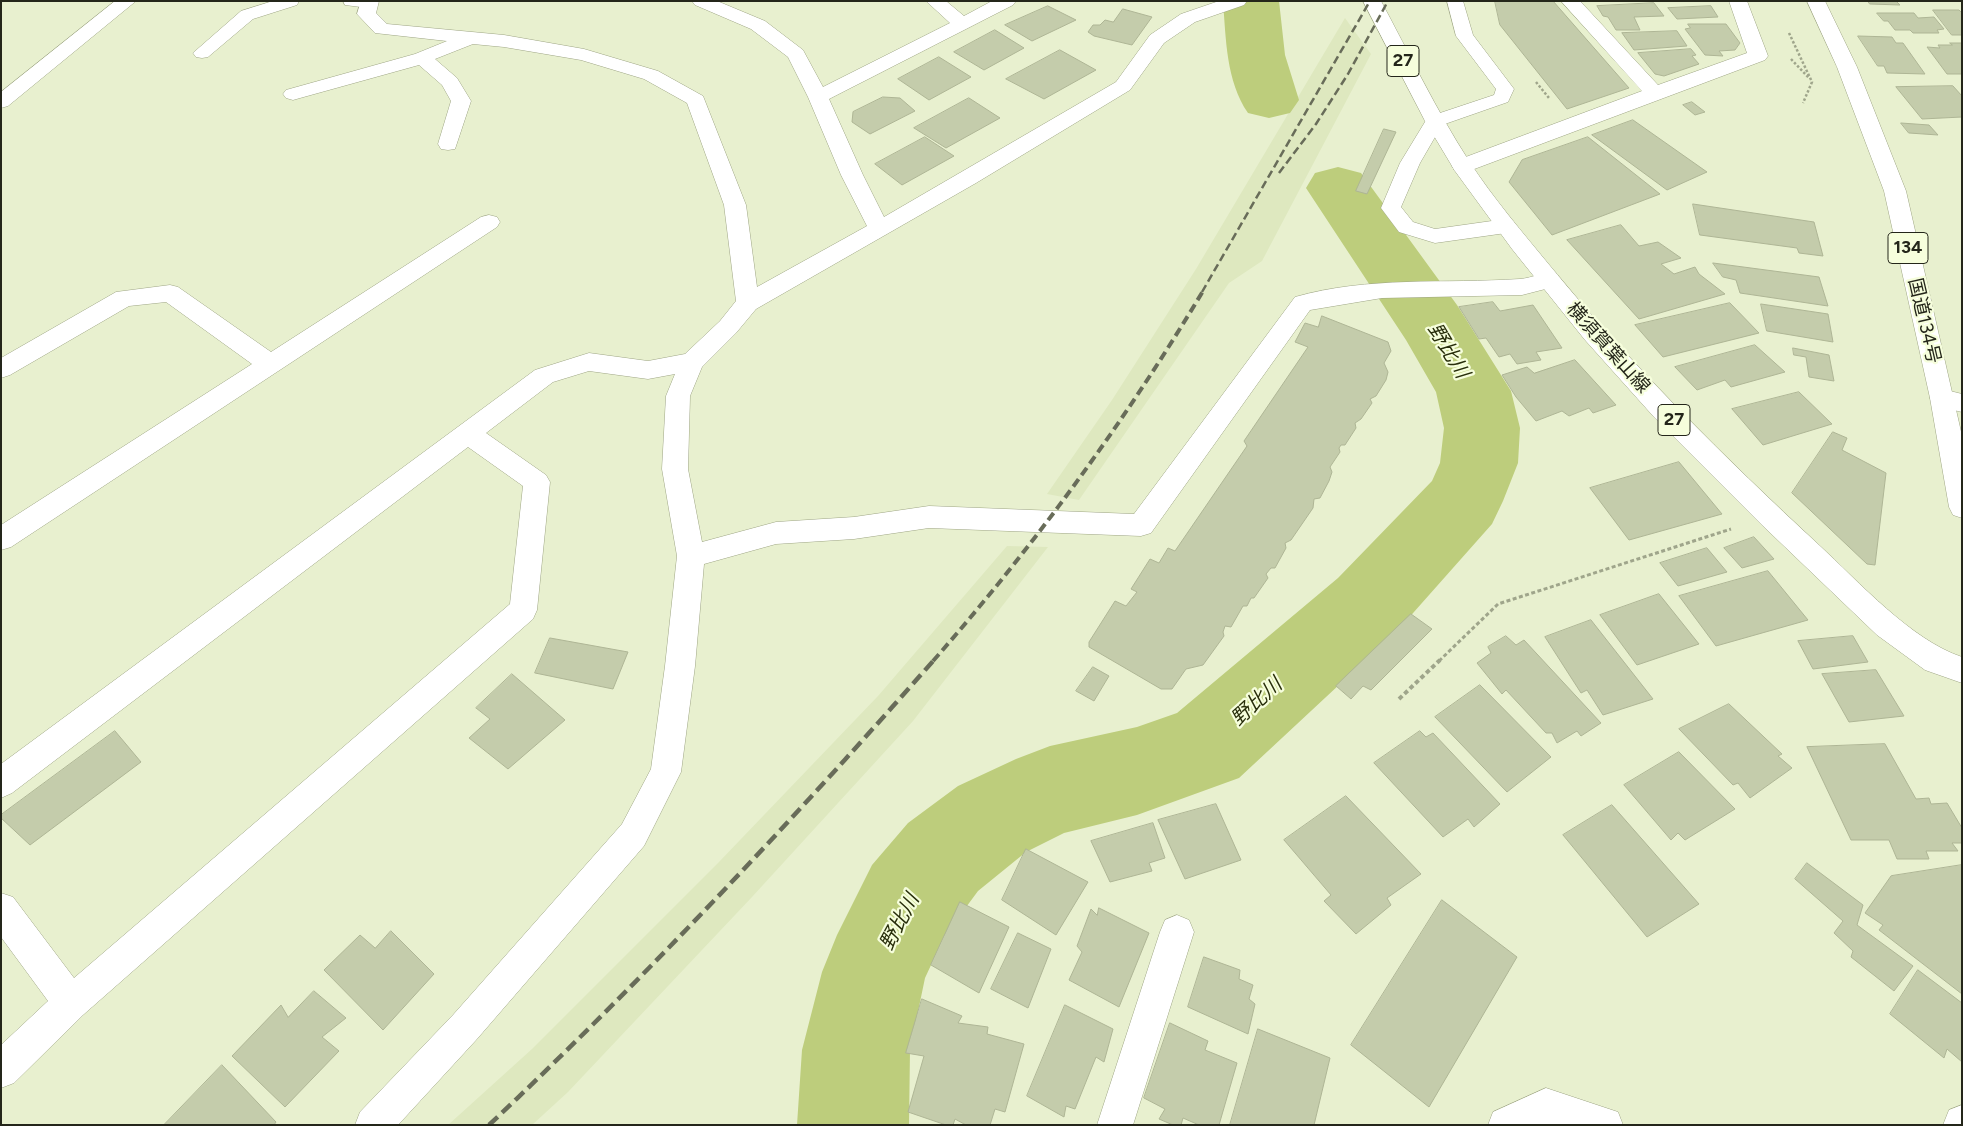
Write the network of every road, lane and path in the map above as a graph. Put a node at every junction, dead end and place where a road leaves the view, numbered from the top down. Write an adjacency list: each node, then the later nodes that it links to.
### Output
1 (127, 1): 21 (main road)
2 (291, 1): 16 (lane)
3 (701, 1): 20 (main road)
4 (935, 1): 13 (main road)
5 (1007, 1): 13 (main road)
6 (1372, 1): 23 (main road, 横須賀葉山線 / 27)
7 (1456, 1): 23 (lane)
8 (1570, 1): 18 (main road)
9 (1738, 1): 18 (main road)
10 (1816, 1): 34 (main road, 国道134号 / 134)
11 (363, 2): 15 (main road)
12 (1230, 2): 28 (main road)
13 (962, 24): 20 (main road)
14 (1787, 29): 22 (path)
15 (471, 38): 17 (main road); 30 (main road)
16 (202, 53)
17 (422, 58): 19 (main road); 24 (main road)
18 (1655, 93): 25 (main road)
19 (293, 94)
20 (818, 97): 28 (main road)
21 (1, 102)
22 (1803, 103)
23 (1435, 121): 25 (main road, 横須賀葉山線 / 27); 27 (lane)
24 (448, 144)
25 (1462, 166): 27 (main road, 横須賀葉山線 / 27)
26 (489, 222): 32 (main road)
27 (1506, 226): 29 (main road, 横須賀葉山線 / 27)
28 (879, 228): 30 (main road)
29 (1549, 280): 37 (main road, 横須賀葉山線 / 27); 39 (main road)
30 (748, 303): 31 (main road)
31 (692, 362): 35 (main road); 39 (main road)
32 (270, 364): 33 (main road); 38 (main road)
33 (1, 370)
34 (1952, 401): 36 (main road, 国道134号 / 134)
35 (468, 433): 42 (main road); 45 (main road)
36 (1962, 507)
37 (1771, 517): 40 (main road, 横須賀葉山線 / 27); 41 (path)
38 (1, 539)
39 (691, 556): 47 (main road)
40 (1962, 670)
41 (1399, 698)
42 (1, 784)
43 (1, 909): 45 (main road)
44 (1177, 932): 48 (main road)
45 (71, 1003): 46 (main road)
46 (1, 1070)
47 (373, 1125)
48 (1115, 1125)
49 (1506, 1125): 50 (main road)
50 (1605, 1125)

